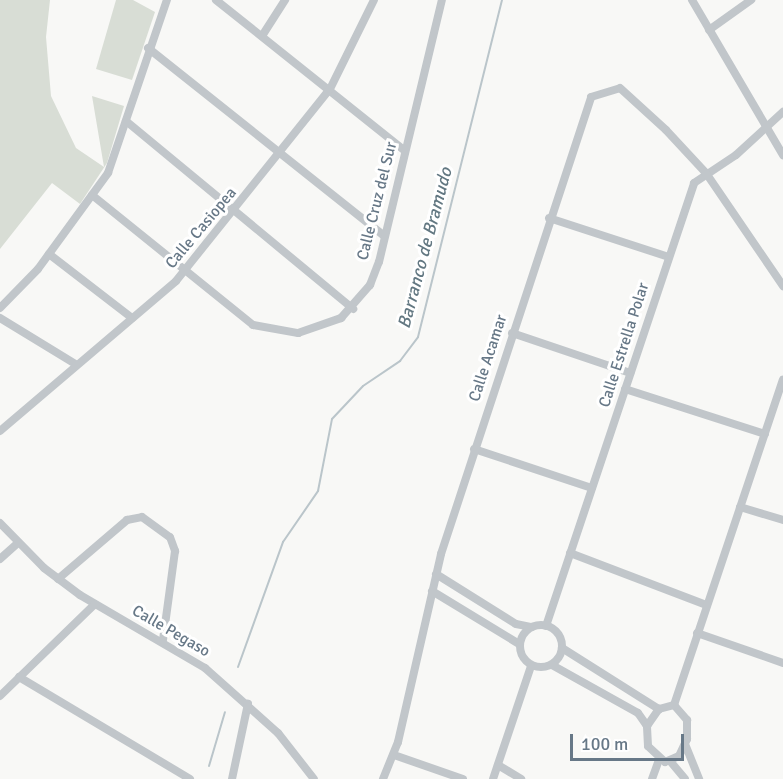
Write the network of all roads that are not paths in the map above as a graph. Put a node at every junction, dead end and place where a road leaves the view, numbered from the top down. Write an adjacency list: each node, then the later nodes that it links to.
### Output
1 (166, 0): 10 (street)
2 (216, 0): 9 (street)
3 (285, 0): 9 (street)
4 (374, 0): 11 (street, Calle Casiopea)
5 (442, 0): 15 (street, Calle Cruz del Sur)
6 (692, 0): 8 (street)
7 (751, 0): 8 (street)
8 (709, 30): 14 (street)
9 (262, 36): 11 (street)
10 (148, 48): 13 (street); 16 (street)
11 (330, 88): 15 (street); 16 (street, Calle Casiopea)
12 (783, 112): 14 (street, Calle Estrella Polar)
13 (126, 121): 19 (street); 20 (street)
14 (764, 125): 17 (street); 18 (street, Calle Estrella Polar)
15 (404, 150): 22 (street, Calle Cruz del Sur)
16 (280, 153): 20 (street, Calle Casiopea); 22 (street)
17 (783, 155)
18 (706, 173): 21 (street, Calle Acamar); 24 (street, Calle Estrella Polar); 26 (street)
19 (92, 195): 23 (street); 25 (street, Calle Cruz del Sur)
20 (236, 212): 25 (street, Calle Casiopea); 28 (street)
21 (549, 218): 24 (street); 31 (street, Calle Acamar)
22 (384, 236): 28 (street, Calle Cruz del Sur)
23 (49, 254): 27 (street); 30 (street)
24 (669, 257): 33 (street, Calle Estrella Polar)
25 (186, 268): 28 (street, Calle Cruz del Sur); 30 (street, Calle Casiopea)
26 (783, 286)
27 (0, 308)
28 (353, 309)
29 (0, 318): 32 (street)
30 (132, 318): 32 (street, Calle Casiopea)
31 (512, 333): 33 (street); 38 (street, Calle Acamar)
32 (77, 365): 36 (street, Calle Casiopea)
33 (630, 373): 35 (street, Calle Estrella Polar)
34 (783, 380): 37 (street)
35 (625, 389): 37 (street); 39 (street, Calle Estrella Polar)
36 (0, 431)
37 (765, 434): 40 (street)
38 (474, 449): 39 (street); 46 (street, Calle Acamar)
39 (592, 488): 44 (street, Calle Estrella Polar)
40 (740, 507): 41 (street); 50 (street)
41 (783, 520)
42 (0, 524): 43 (street, Calle Pegaso)
43 (18, 543): 45 (street); 47 (street, Calle Pegaso)
44 (570, 553): 50 (street); 51 (street, Calle Estrella Polar)
45 (0, 559)
46 (436, 574): 48 (street, Calle Acamar); 52 (street)
47 (58, 579): 49 (street, Calle Pegaso); 54 (street)
48 (432, 591): 55 (street); 67 (street, Calle Acamar)
49 (95, 604): 54 (street, Calle Pegaso); 60 (street)
50 (706, 605): 53 (street)
51 (546, 626): 52 (street); 56 (street)
52 (532, 627): 55 (street)
53 (697, 633): 57 (street); 63 (street)
54 (163, 640): 62 (street, Calle Pegaso)
55 (519, 644): 59 (street)
56 (562, 648): 58 (street); 64 (street)
57 (783, 663)
58 (552, 665): 59 (street); 65 (street)
59 (531, 666): 70 (street)
60 (19, 677): 61 (street); 71 (street)
61 (0, 696)
62 (248, 704): 72 (street); 73 (street, Calle Pegaso)
63 (674, 705): 64 (street); 66 (street)
64 (659, 709): 65 (street)
65 (647, 726): 68 (street)
66 (685, 744): 69 (street); 80 (street)
67 (394, 756): 74 (street, Calle Acamar); 75 (street)
68 (658, 760): 69 (street); 78 (street)
69 (670, 761): 79 (street)
70 (498, 765): 76 (street); 77 (street)
71 (190, 779)
72 (232, 779)
73 (314, 779)
74 (383, 779)
75 (463, 779)
76 (493, 779)
77 (521, 779)
78 (652, 779)
79 (686, 779)
80 (699, 779)

